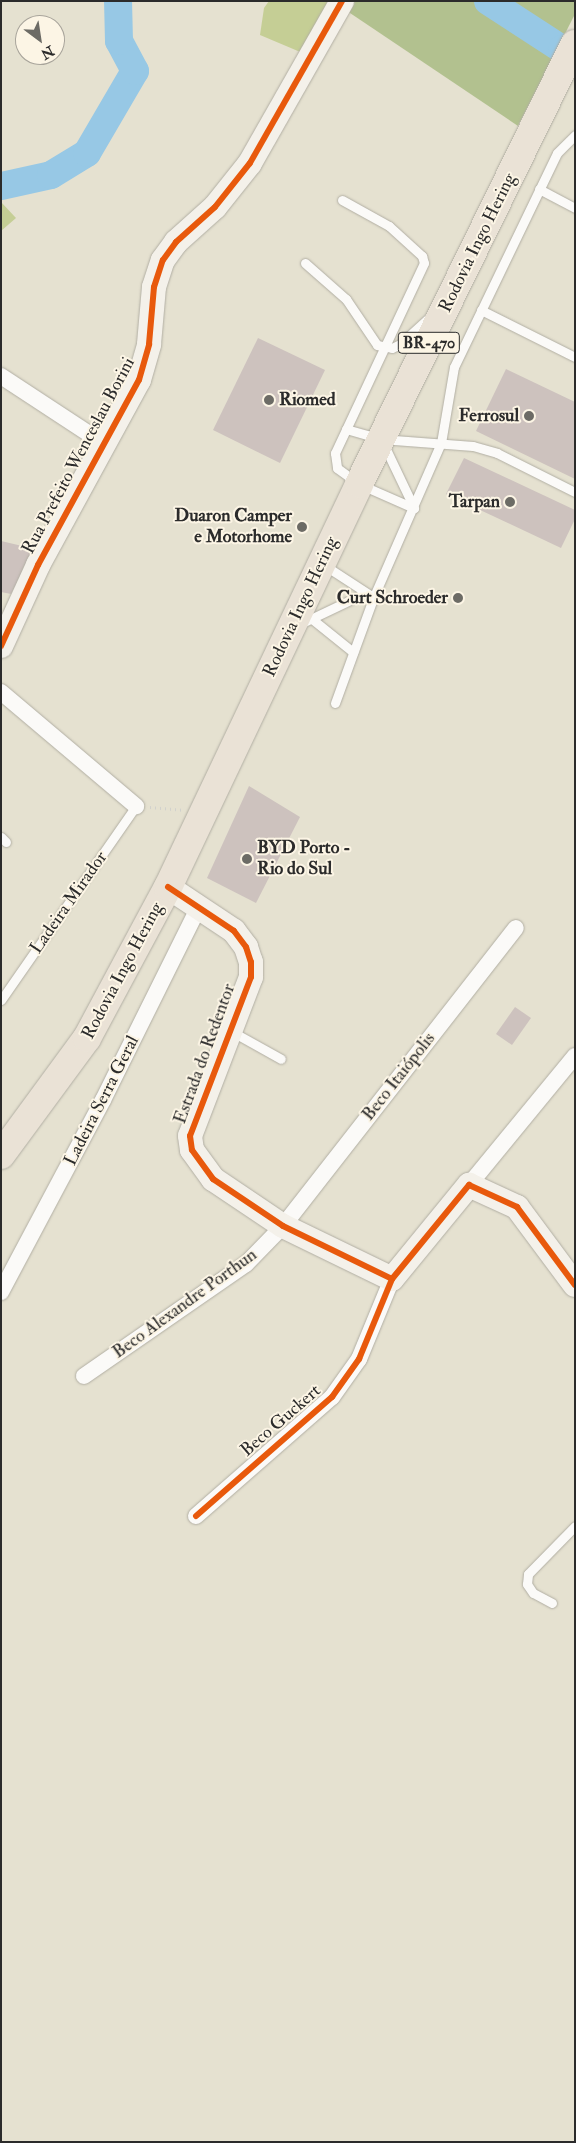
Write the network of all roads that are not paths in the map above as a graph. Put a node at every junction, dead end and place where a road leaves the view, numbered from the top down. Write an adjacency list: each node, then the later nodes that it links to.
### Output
1 (342, 1): 15 (street, Rua Prefeito Wenceslau Borini)
2 (575, 44): 8 (highway, Rodovia Ingo Hering / BR-470)
3 (575, 135): 4 (lane)
4 (539, 189): 6 (lane); 9 (lane)
5 (342, 200): 10 (lane)
6 (575, 208)
7 (305, 263): 10 (lane)
8 (447, 305): 10 (lane); 14 (highway, Rodovia Ingo Hering / BR-470)
9 (481, 310): 11 (lane); 16 (lane)
10 (386, 347): 13 (lane)
11 (575, 357)
12 (1, 376): 15 (street)
13 (346, 429): 14 (lane); 17 (lane)
14 (382, 439): 16 (lane); 17 (highway, Rodovia Ingo Hering / BR-470); 19 (lane)
15 (103, 442): 24 (street, Rua Prefeito Wenceslau Borini)
16 (442, 443): 18 (lane); 19 (lane)
17 (359, 484): 19 (lane); 20 (highway, Rodovia Ingo Hering / BR-470)
18 (575, 492)
19 (414, 508): 22 (lane)
20 (322, 564): 21 (lane); 23 (highway, Rodovia Ingo Hering / BR-470)
21 (365, 593): 22 (lane); 23 (lane)
22 (374, 596): 25 (lane)
23 (301, 623): 25 (lane); 29 (highway, Rodovia Ingo Hering / BR-470)
24 (1, 646)
25 (353, 652): 27 (lane)
26 (1, 692): 28 (street)
27 (335, 703)
28 (136, 806): 32 (lane, Ladeira Mirador)
29 (168, 887): 30 (street, Estrada do Redentor); 36 (highway, Rodovia Ingo Hering / BR-470)
30 (199, 907): 33 (street, Estrada do Redentor); 41 (street, Ladeira Serra Geral)
31 (516, 928): 38 (street, Beco Itaiópolis)
32 (1, 1000)
33 (228, 1030): 35 (lane); 38 (street, Estrada do Redentor)
34 (575, 1056): 37 (street)
35 (281, 1059)
36 (1, 1155)
37 (469, 1185): 39 (street); 40 (street)
38 (283, 1226): 40 (street, Estrada do Redentor); 42 (street, Beco Alexandre Porthun)
39 (572, 1274)
40 (392, 1279): 43 (street, Beco Guckert)
41 (1, 1292)
42 (84, 1376)
43 (196, 1516)
44 (575, 1526): 45 (lane)
45 (552, 1603)

